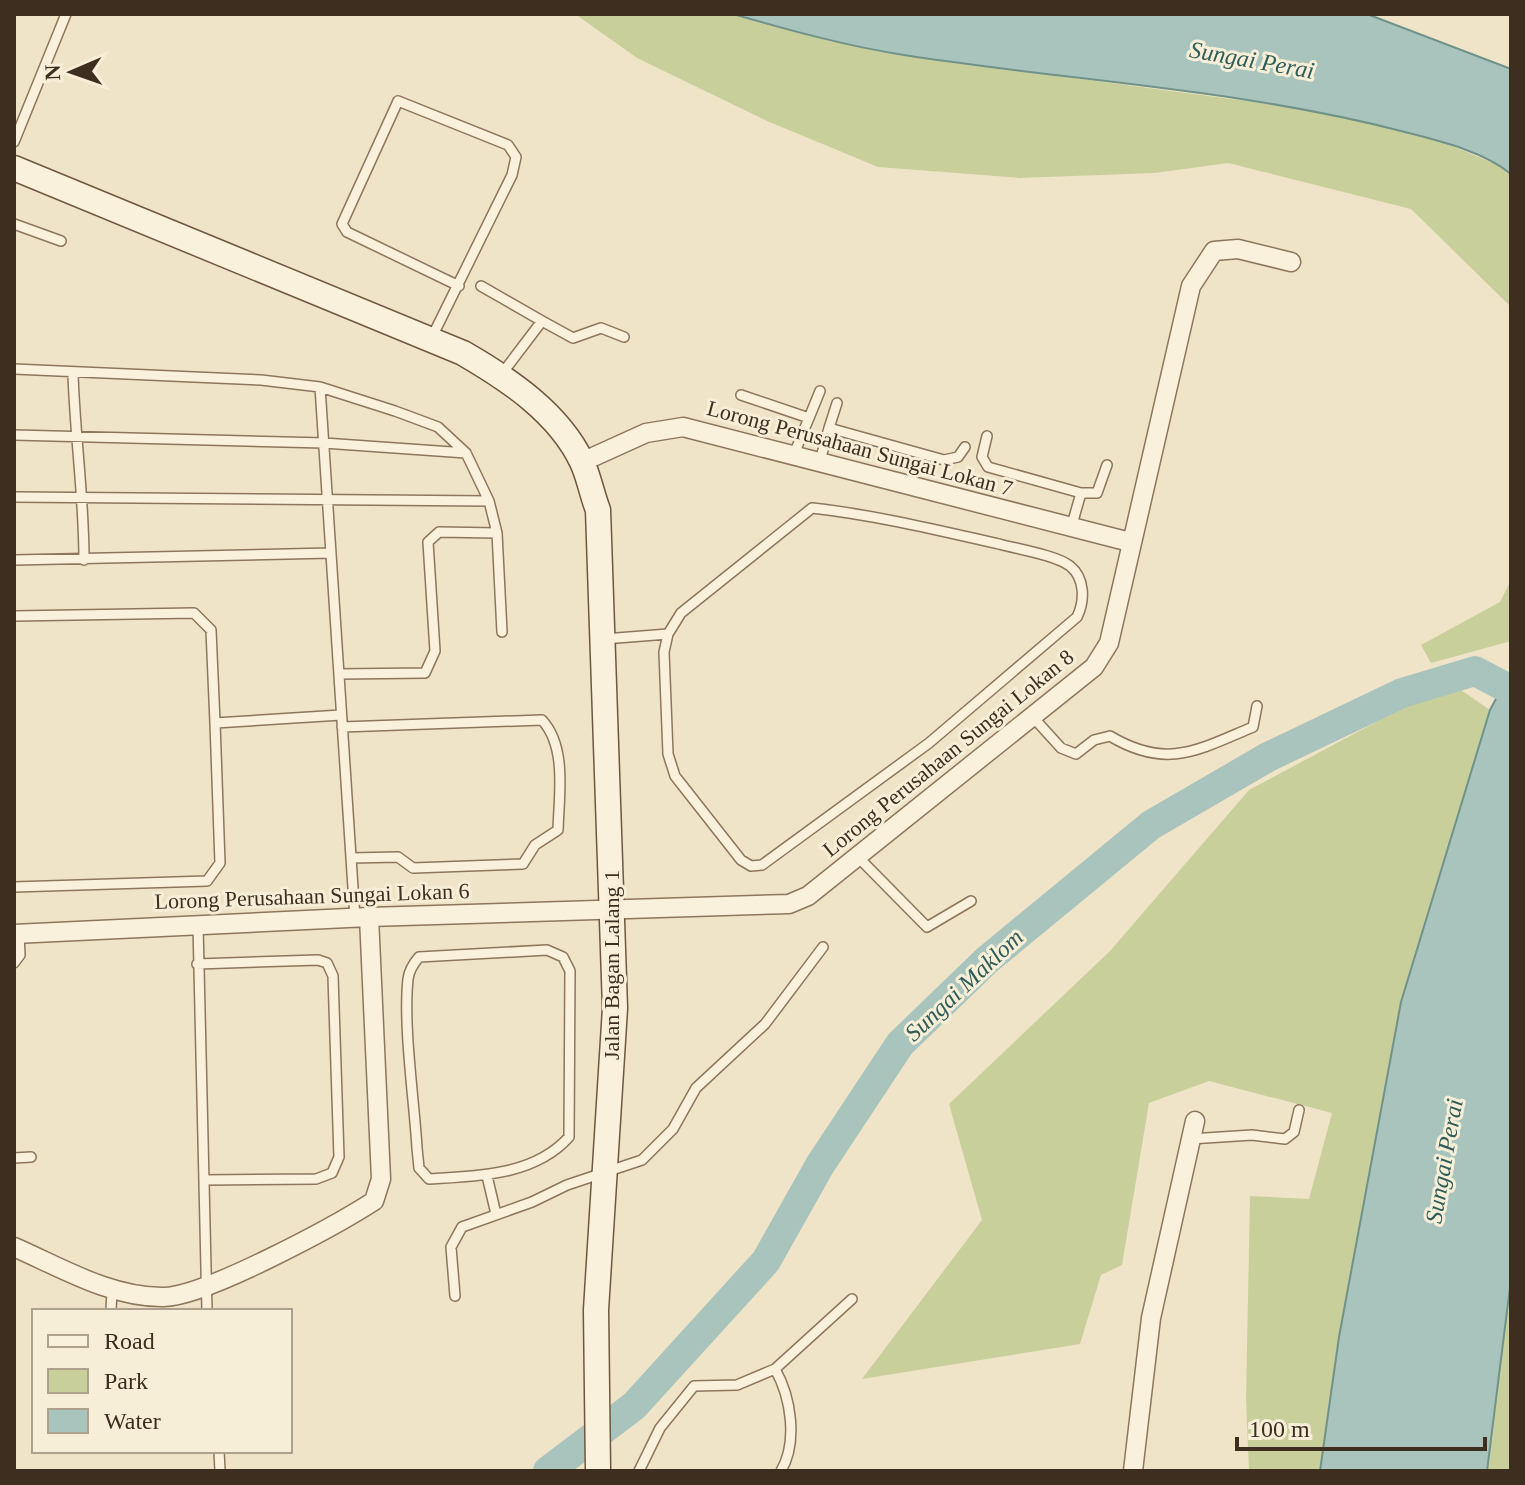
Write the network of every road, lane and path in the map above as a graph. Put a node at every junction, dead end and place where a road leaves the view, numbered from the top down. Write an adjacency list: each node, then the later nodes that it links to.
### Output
1 (66, 14): 3 (lane)
2 (14, 108): 3 (lane)
3 (24, 114): 4 (lane)
4 (14, 142)
5 (14, 168): 13 (main road, Jalan Bagan Lalang 1)
6 (14, 224): 7 (lane)
7 (61, 241)
8 (1291, 262): 40 (street, Lorong Perusahaan Sungai Lokan 8)
9 (459, 286): 9 (lane); 13 (lane)
10 (481, 286): 11 (lane)
11 (542, 321): 12 (lane); 16 (lane)
12 (624, 337)
13 (432, 338): 16 (main road, Jalan Bagan Lalang 1)
14 (14, 369): 15 (lane)
15 (73, 374): 17 (lane); 24 (lane)
16 (501, 375): 31 (main road, Jalan Bagan Lalang 1)
17 (320, 387): 26 (lane); 28 (lane)
18 (820, 391): 21 (lane)
19 (741, 395): 21 (lane)
20 (837, 403): 22 (lane)
21 (809, 418): 29 (lane)
22 (829, 428): 27 (lane); 30 (lane)
23 (14, 435): 24 (lane)
24 (75, 435): 26 (lane); 35 (lane)
25 (987, 436): 33 (lane)
26 (324, 443): 28 (lane); 36 (lane)
27 (965, 447)
28 (466, 453): 37 (lane)
29 (794, 454): 30 (street, Lorong Perusahaan Sungai Lokan 7); 31 (street, Lorong Perusahaan Sungai Lokan 7)
30 (820, 461): 38 (street, Lorong Perusahaan Sungai Lokan 7)
31 (582, 462): 47 (main road, Jalan Bagan Lalang 1)
32 (1107, 465): 33 (lane)
33 (1081, 493): 38 (lane)
34 (14, 497): 35 (lane)
35 (84, 497): 36 (lane); 43 (lane)
36 (327, 500): 37 (lane); 41 (lane)
37 (489, 501): 39 (lane)
38 (1071, 528): 40 (street, Lorong Perusahaan Sungai Lokan 7)
39 (497, 533): 45 (lane); 48 (lane)
40 (1130, 542): 51 (street, Lorong Perusahaan Sungai Lokan 8)
41 (331, 553): 43 (lane); 48 (lane)
42 (14, 560): 43 (lane)
43 (84, 560)
44 (14, 616): 52 (lane)
45 (502, 632)
46 (668, 634): 46 (lane); 47 (lane)
47 (604, 639): 58 (main road, Jalan Bagan Lalang 1)
48 (339, 674): 50 (lane)
49 (1257, 706): 51 (lane)
50 (341, 715): 52 (lane); 53 (lane)
51 (1032, 716): 54 (street, Lorong Perusahaan Sungai Lokan 8)
52 (215, 723): 56 (lane)
53 (342, 727): 55 (lane); 55 (lane)
54 (857, 856): 57 (lane); 58 (street, Lorong Perusahaan Sungai Lokan 8)
55 (351, 858): 59 (lane)
56 (14, 887)
57 (971, 901)
58 (613, 908): 59 (street, Lorong Perusahaan Sungai Lokan 6); 69 (main road, Jalan Bagan Lalang 1)
59 (362, 918): 60 (street, Lorong Perusahaan Sungai Lokan 6); 74 (street)
60 (198, 925): 61 (street, Lorong Perusahaan Sungai Lokan 6); 64 (lane)
61 (17, 934): 63 (lane)
62 (823, 947): 69 (lane)
63 (14, 963)
64 (197, 964): 71 (lane); 71 (lane)
65 (1299, 1110): 66 (lane)
66 (1192, 1130): 84 (street)
67 (31, 1157): 68 (lane)
68 (14, 1158)
69 (604, 1171): 72 (lane); 81 (main road, Jalan Bagan Lalang 1)
70 (487, 1176): 70 (lane); 72 (lane)
71 (204, 1180): 74 (lane)
72 (496, 1214): 76 (lane)
73 (14, 1247): 75 (street)
74 (205, 1288): 75 (street); 79 (lane)
75 (112, 1290): 78 (lane)
76 (455, 1296)
77 (852, 1299): 80 (lane)
78 (111, 1309)
79 (207, 1309)
80 (775, 1369): 82 (lane); 83 (lane)
81 (598, 1471)
82 (639, 1471)
83 (781, 1471)
84 (1133, 1471)

